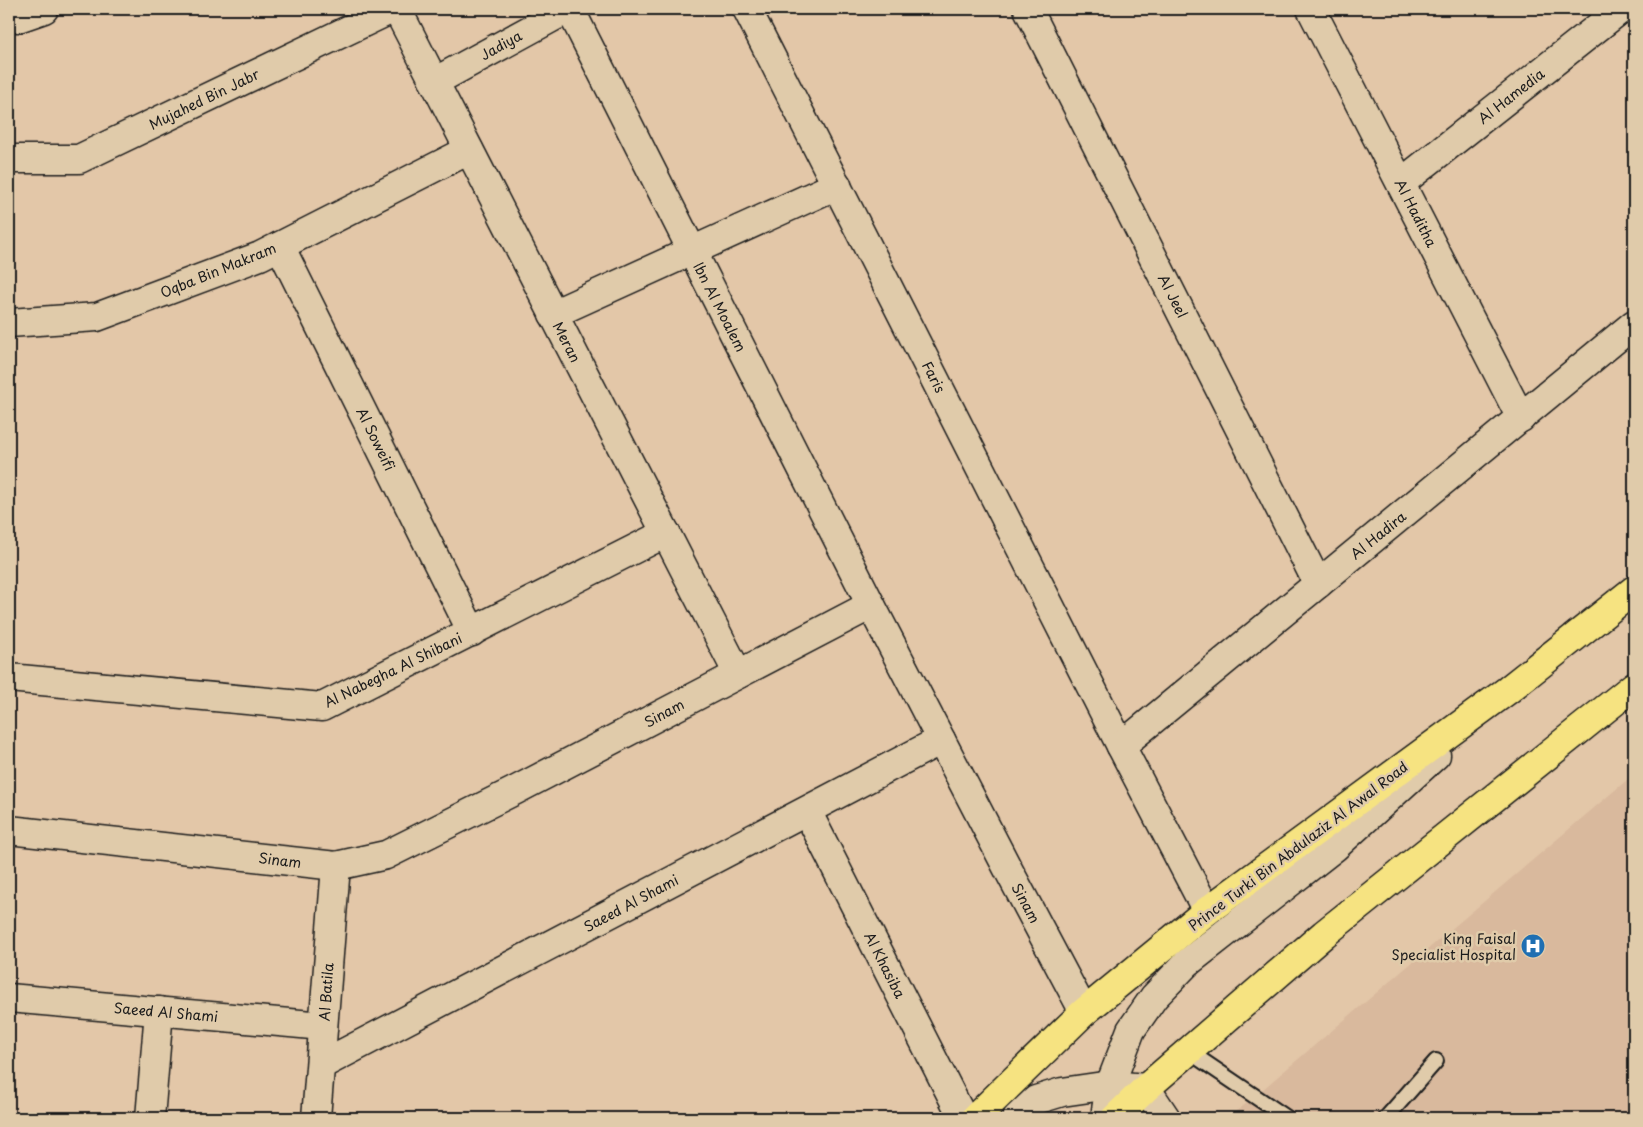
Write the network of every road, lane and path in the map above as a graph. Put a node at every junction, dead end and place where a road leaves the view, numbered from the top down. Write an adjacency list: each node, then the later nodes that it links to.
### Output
1 (44, 9): 9 (street)
2 (392, 9): 12 (street, Mujahed Bin Jabr)
3 (397, 9): 10 (street, Meran)
4 (569, 9): 10 (street, Jadiya); 16 (street, Ibn Al Moalem)
5 (747, 9): 14 (street, Faris)
6 (1028, 9): 22 (street, Al Jeel)
7 (1311, 9): 13 (street, Al Haditha)
8 (1621, 9): 13 (street, Al Hamedia)
9 (9, 18)
10 (434, 82): 11 (street, Meran)
11 (469, 150): 15 (street, Oqba Bin Makram); 17 (street, Meran)
12 (9, 159)
13 (1401, 184): 20 (street, Al Haditha)
14 (837, 185): 16 (street); 31 (street, Faris)
15 (280, 246): 18 (street, Oqba Bin Makram); 25 (street, Al Soweifi)
16 (692, 250): 17 (street); 24 (street, Ibn Al Moalem)
17 (553, 314): 21 (street, Meran)
18 (9, 323)
19 (1634, 324): 20 (street, Al Hadira)
20 (1521, 418): 22 (street, Al Hadira)
21 (666, 534): 25 (street, Al Nabegha Al Shibani); 26 (street, Meran)
22 (1318, 584): 31 (street, Al Hadira)
23 (1634, 590): 29 (main road, Prince Turki Bin Abdulaziz Al Awal Road)
24 (871, 605): 26 (street, Sinam); 30 (street, Sinam)
25 (472, 632): 27 (street, Al Nabegha Al Shibani)
26 (738, 674): 34 (street, Sinam)
27 (9, 678)
28 (1634, 686): 40 (main road)
29 (1508, 690): 35 (main road, Prince Turki Bin Abdulaziz Al Awal Road); 43 (street)
30 (941, 740): 32 (street, Saeed Al Shami); 38 (street, Sinam)
31 (1121, 746): 35 (street, Faris)
32 (807, 811): 42 (street, Saeed Al Shami); 47 (street, Al Khasiba)
33 (9, 830): 34 (street, Sinam)
34 (336, 866): 39 (street, Al Batila)
35 (1207, 911): 38 (main road, Prince Turki Bin Abdulaziz Al Awal Road)
36 (9, 998): 37 (street, Saeed Al Shami)
37 (159, 1011): 39 (street, Saeed Al Shami); 45 (street)
38 (1084, 1012): 48 (main road, Prince Turki Bin Abdulaziz Al Awal Road)
39 (323, 1026): 42 (street, Al Batila)
40 (1188, 1051): 44 (main road); 53 (lane)
41 (1436, 1061): 54 (lane)
42 (321, 1065): 46 (street, Al Batila)
43 (1110, 1085): 44 (street); 49 (street); 50 (street)
44 (1146, 1088): 51 (main road); 52 (street)
45 (150, 1118)
46 (316, 1118)
47 (963, 1118)
48 (975, 1118)
49 (1017, 1118)
50 (1108, 1118)
51 (1115, 1118)
52 (1166, 1118)
53 (1287, 1118)
54 (1386, 1118)

